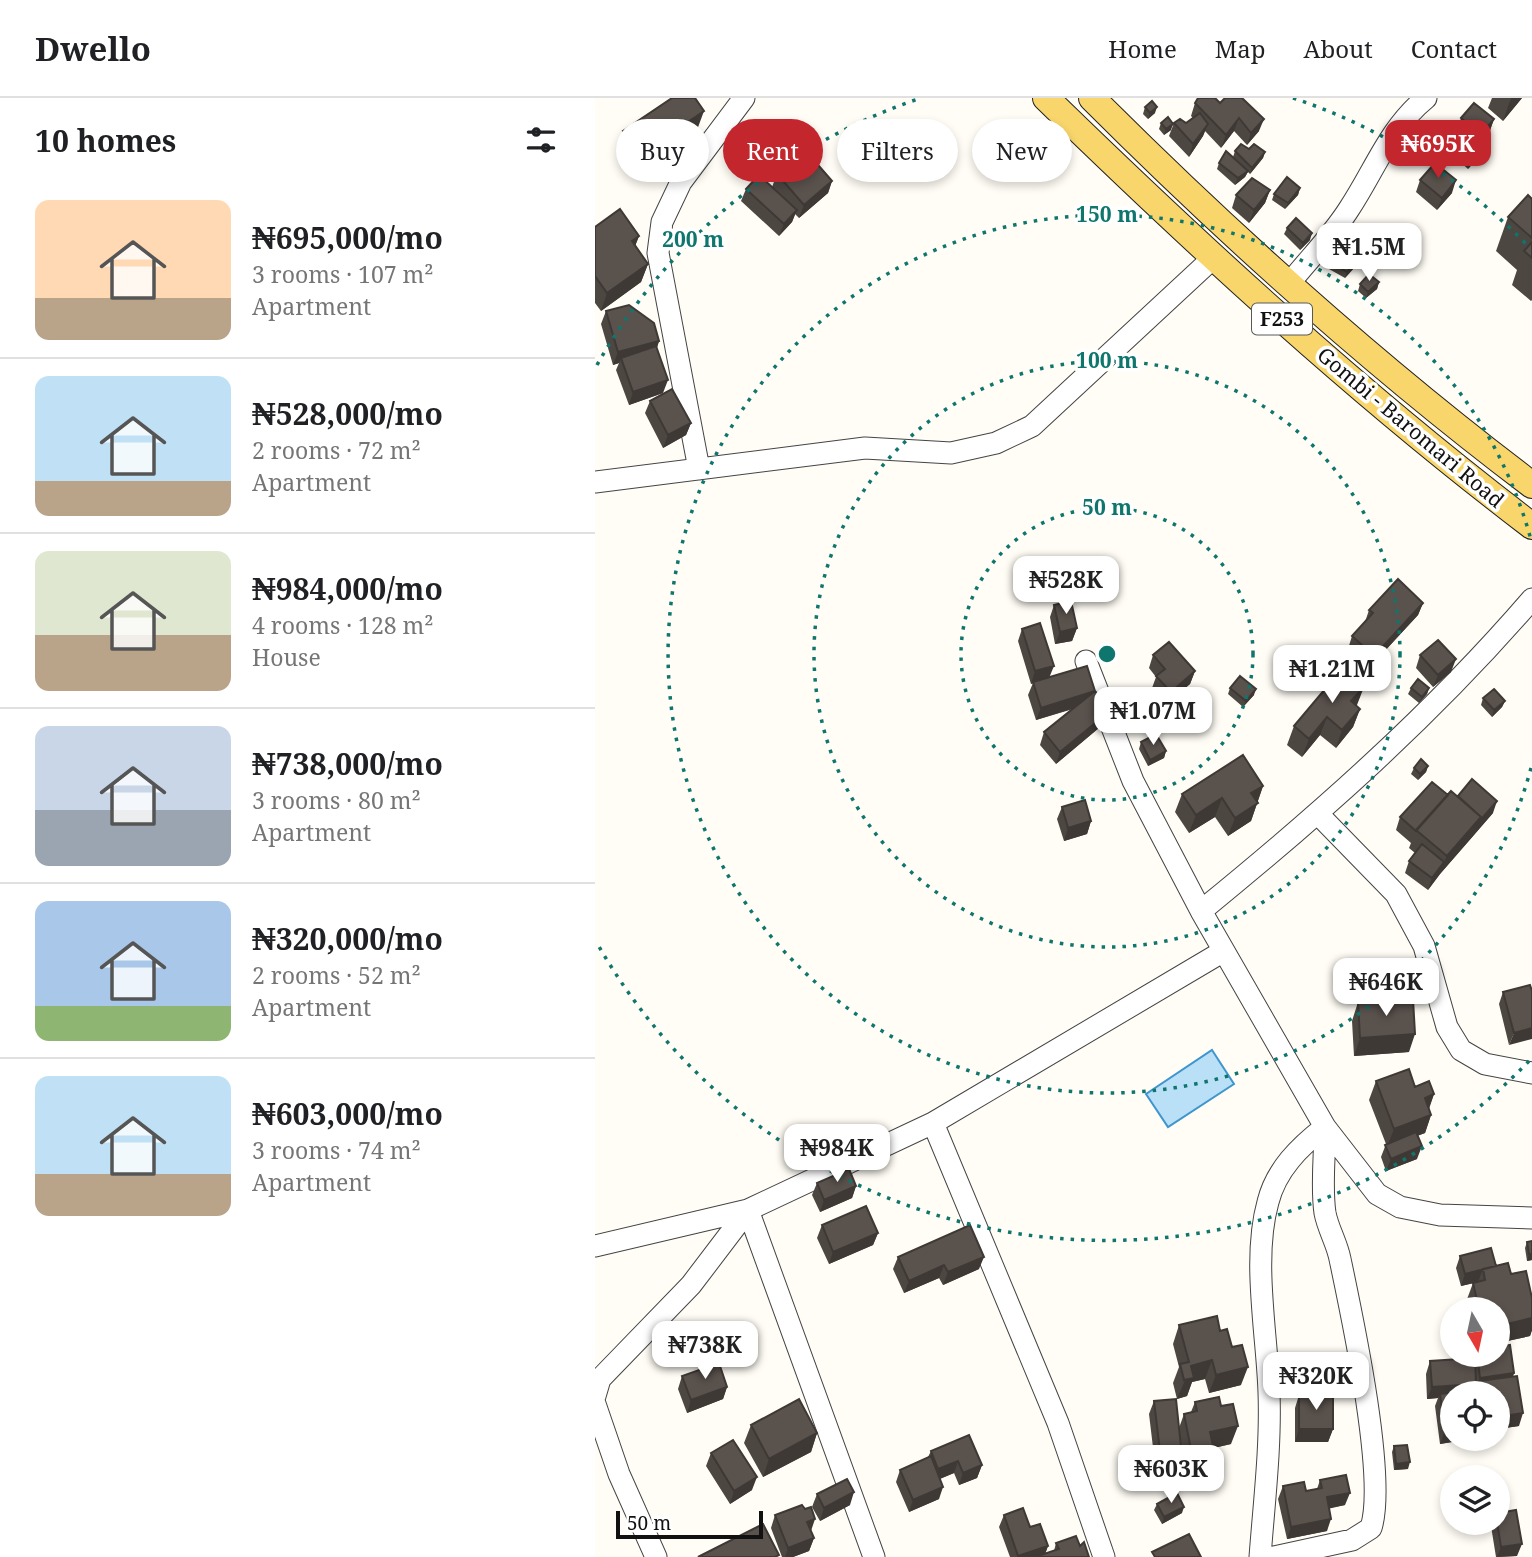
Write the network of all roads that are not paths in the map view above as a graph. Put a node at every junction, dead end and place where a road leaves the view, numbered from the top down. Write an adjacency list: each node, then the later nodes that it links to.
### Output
1 (744, 98): 7 (street)
2 (1046, 98): 5 (main road, Gombi - Baromari Road / F253)
3 (1092, 98): 6 (main road, Gombi - Baromari Road / F253)
4 (1426, 98): 6 (street)
5 (1213, 258): 7 (street); 10 (main road, Gombi - Baromari Road / F253)
6 (1287, 285): 9 (main road, Gombi - Baromari Road / F253)
7 (699, 469): 8 (street)
8 (595, 482)
9 (1532, 485)
10 (1532, 526)
11 (1532, 598): 13 (street)
12 (1086, 661): 14 (street)
13 (1319, 815): 14 (street); 16 (street)
14 (1201, 911): 15 (street)
15 (1222, 952): 17 (street); 18 (street)
16 (1532, 1073)
17 (933, 1123): 19 (street); 27 (street)
18 (1325, 1127): 20 (street); 24 (street); 28 (street)
19 (748, 1210): 21 (street); 22 (street); 26 (street)
20 (1532, 1218)
21 (595, 1246)
22 (595, 1396)
23 (595, 1404): 25 (street)
24 (1287, 1555)
25 (656, 1557)
26 (874, 1557)
27 (1104, 1557)
28 (1260, 1557)

